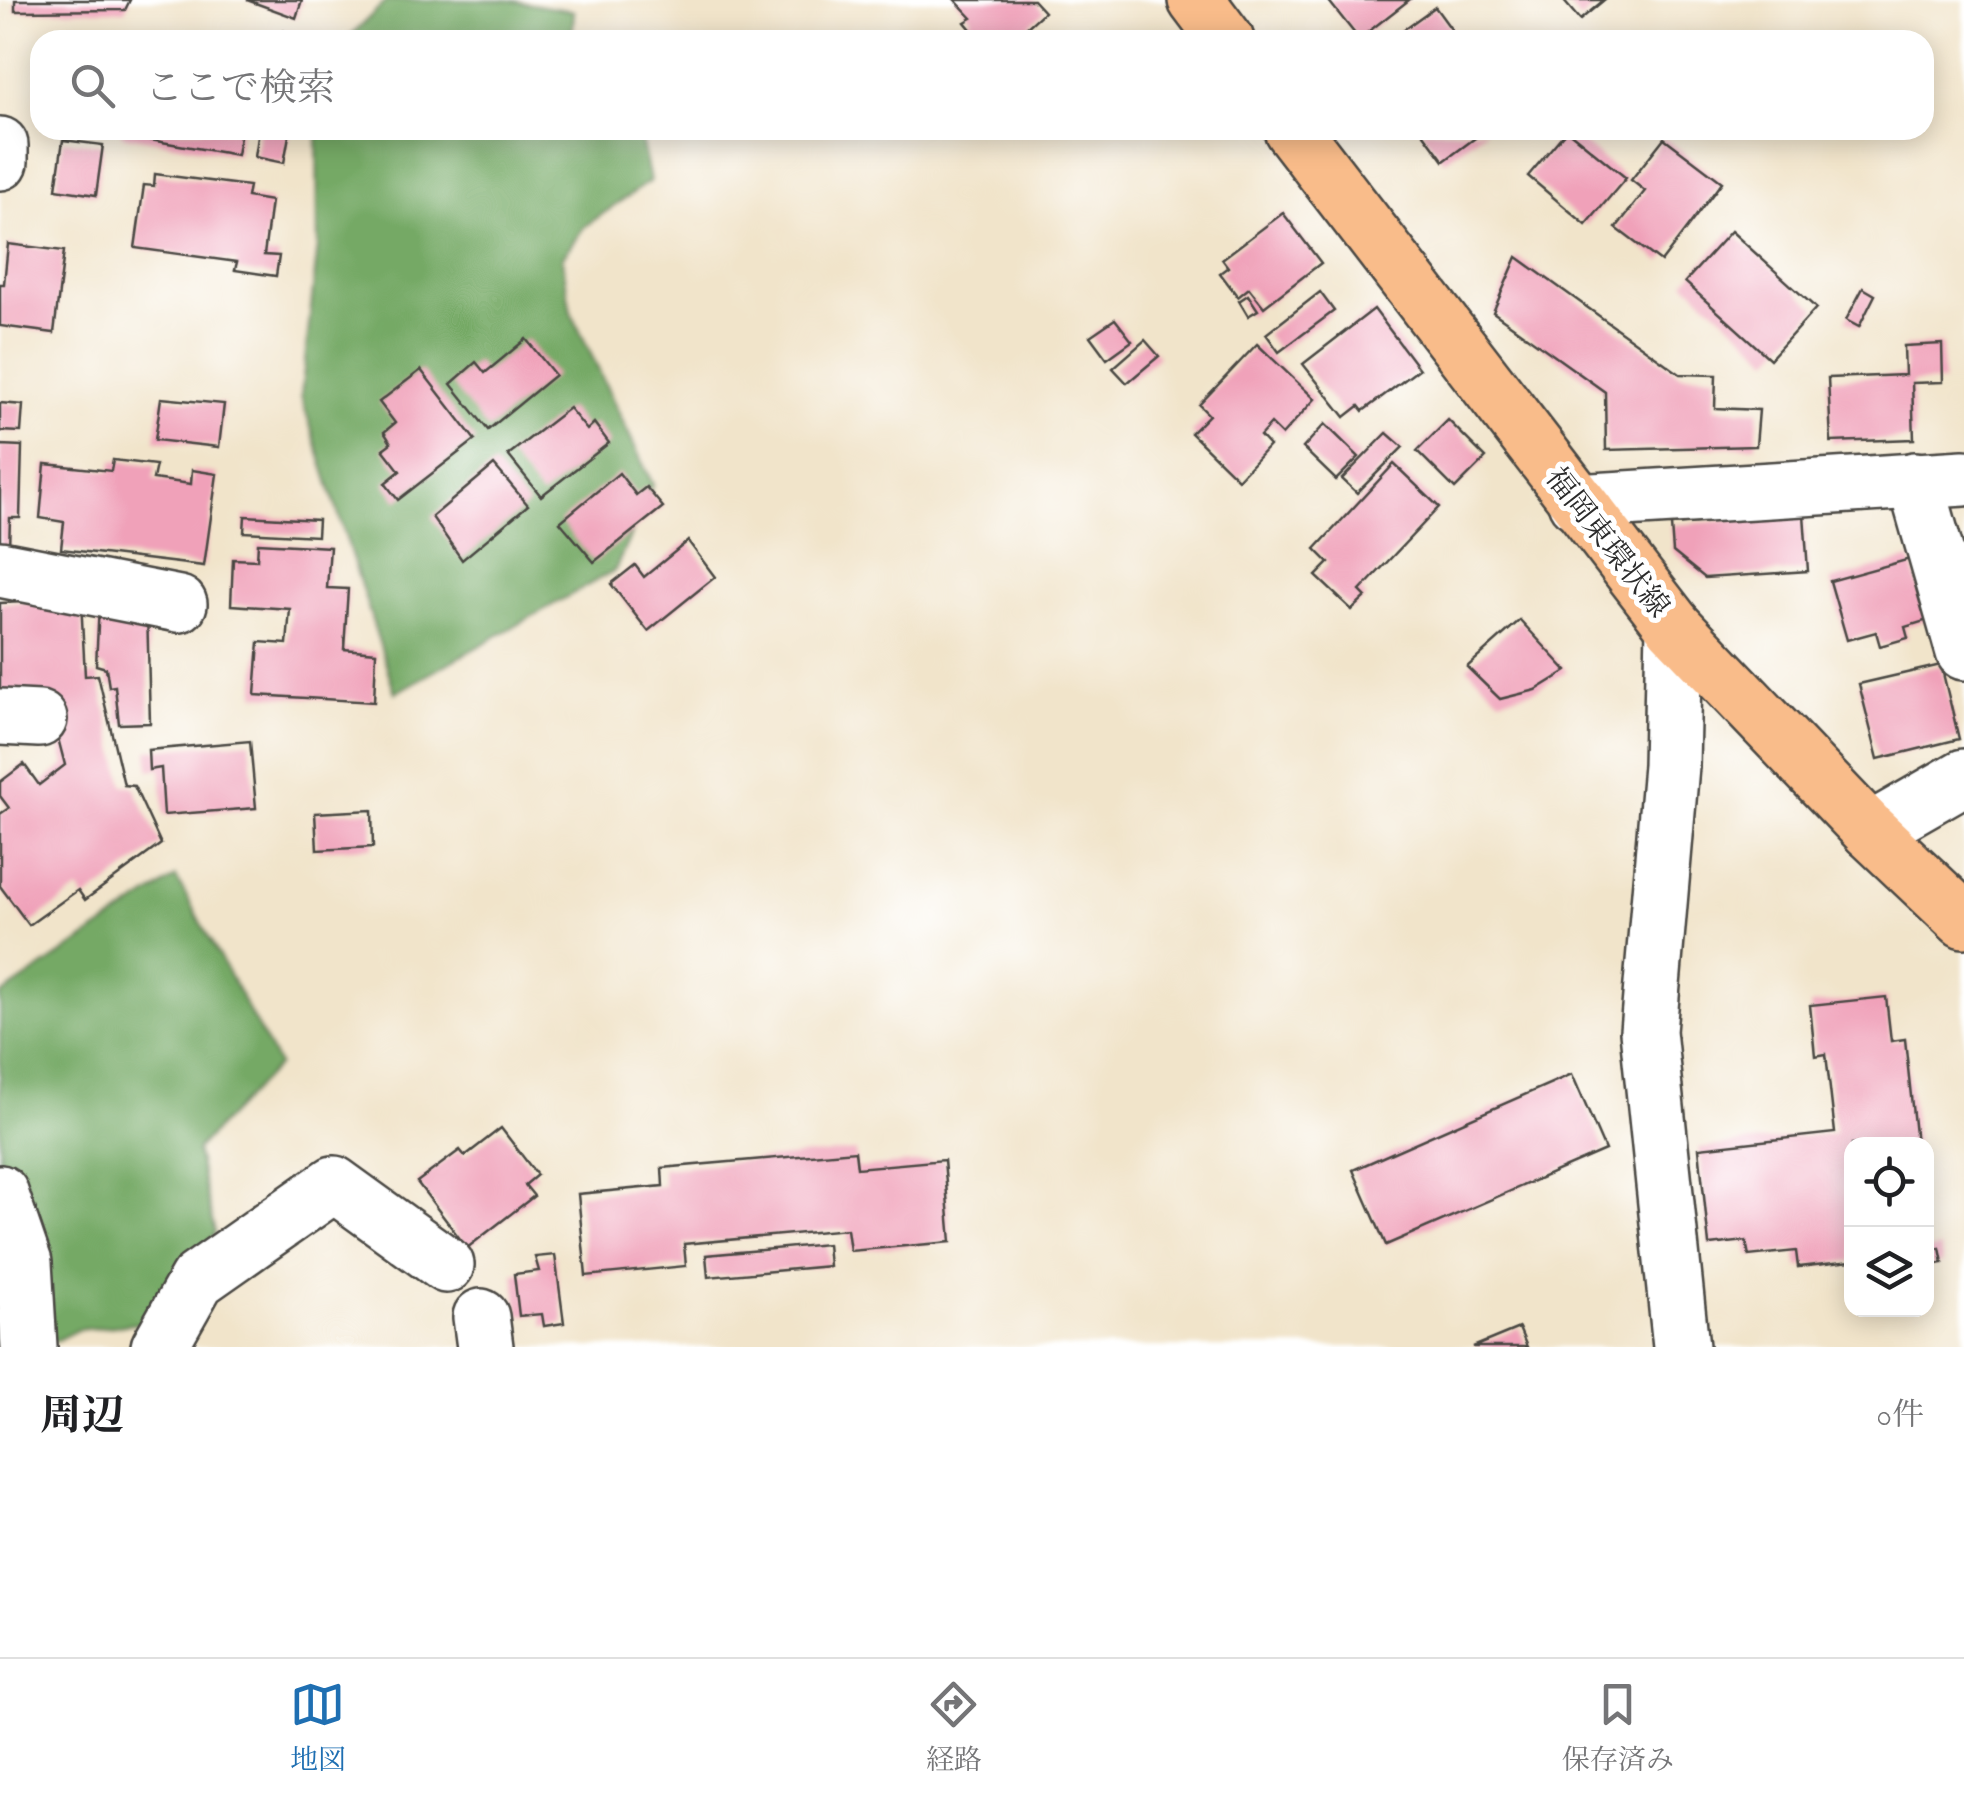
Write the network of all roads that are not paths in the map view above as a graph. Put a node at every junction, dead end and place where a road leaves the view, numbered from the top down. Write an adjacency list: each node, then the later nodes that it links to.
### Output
1 (1196, 0): 2 (main road)
2 (1218, 30)
3 (1300, 140): 7 (main road, 福岡東環状線)
4 (0, 145): 5 (street)
5 (0, 162)
6 (1940, 479): 7 (street); 11 (street)
7 (1576, 502): 10 (main road, 福岡東環状線)
8 (0, 569): 9 (street)
9 (179, 604)
10 (1674, 626): 13 (main road, 福岡東環状線); 19 (street)
11 (1964, 652)
12 (1964, 777): 13 (street)
13 (1870, 831): 14 (main road, 福岡東環状線)
14 (1964, 920)
15 (0, 1193): 17 (street)
16 (446, 1264): 18 (street)
17 (29, 1347)
18 (159, 1347)
19 (1681, 1347)

